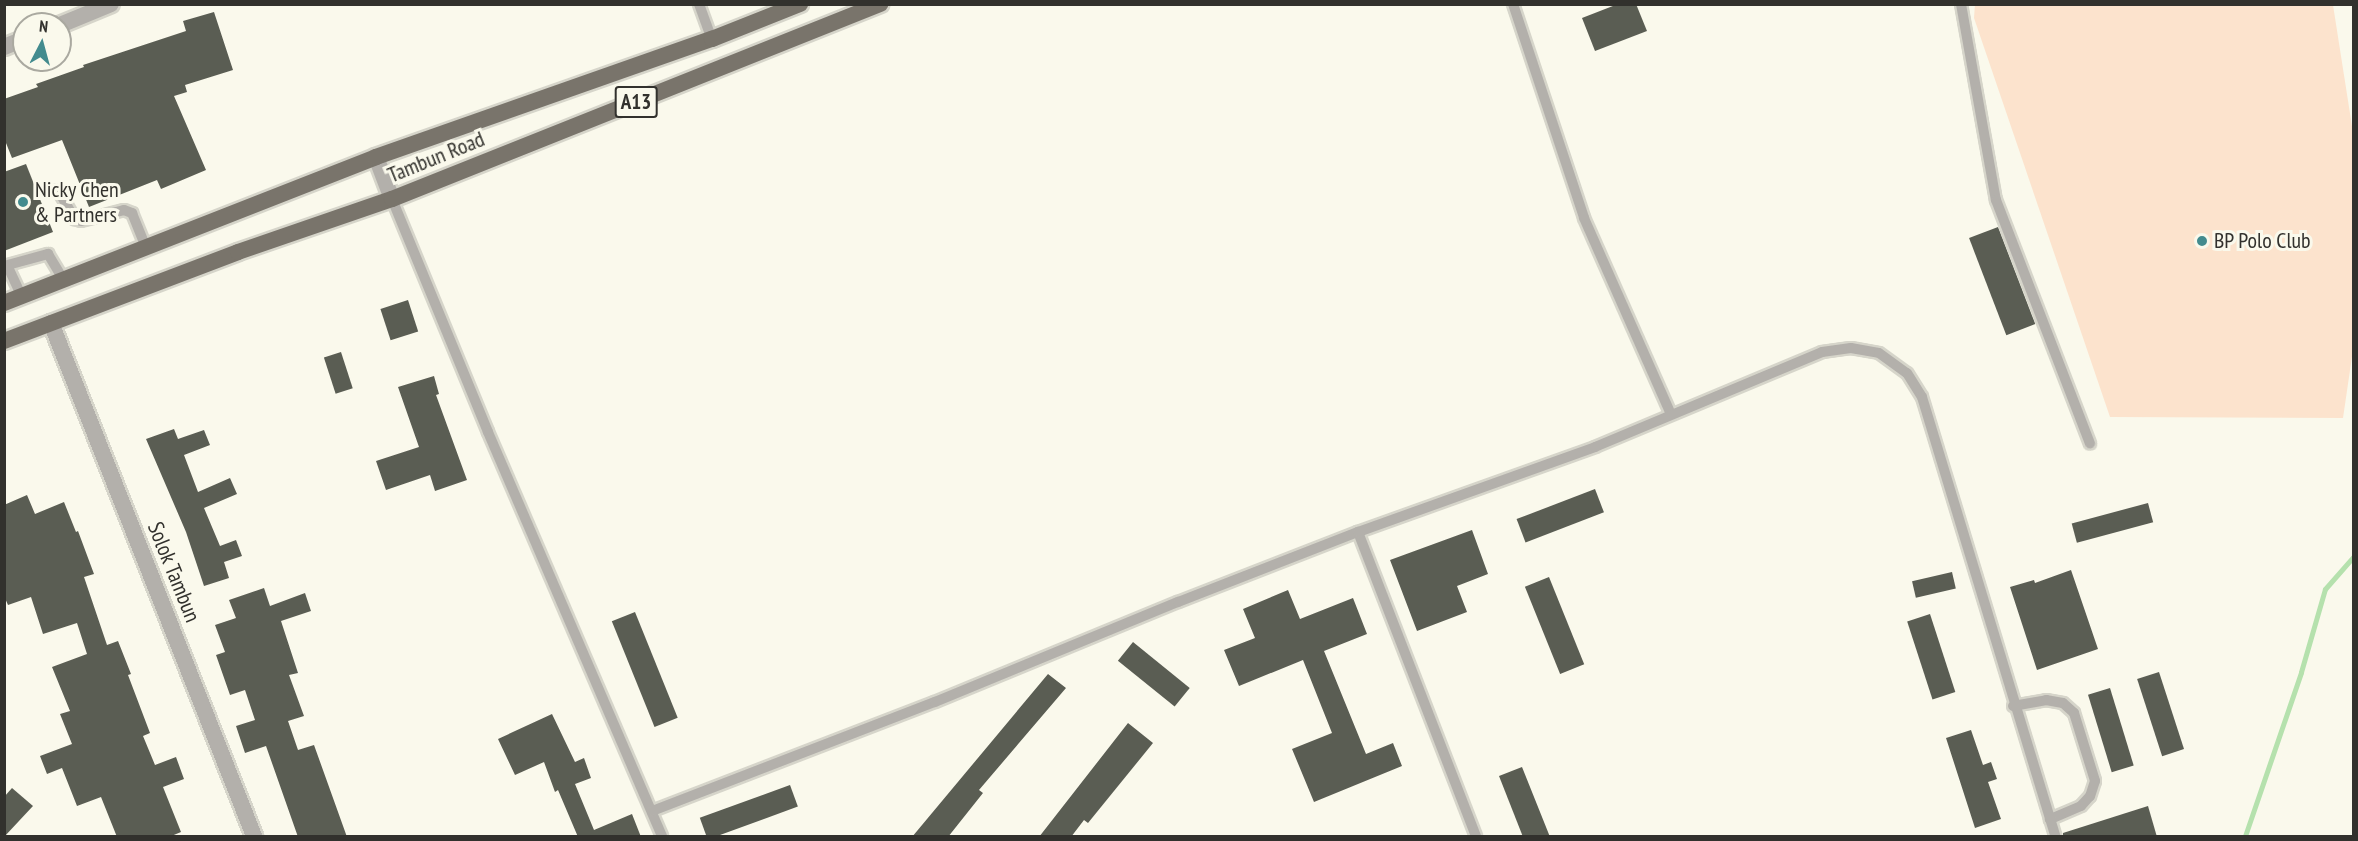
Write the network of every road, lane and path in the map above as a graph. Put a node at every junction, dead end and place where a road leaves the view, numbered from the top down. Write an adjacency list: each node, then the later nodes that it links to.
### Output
1 (111, 4): 7 (street)
2 (699, 4): 8 (lane)
3 (800, 4): 8 (main road, Tambun Road / A13)
4 (880, 4): 11 (main road, Tambun Road / A13)
5 (1513, 4): 19 (lane)
6 (1961, 4): 20 (lane)
7 (72, 20)
8 (712, 39): 9 (main road, Tambun Road / A13)
9 (376, 157): 11 (street); 12 (main road, Tambun Road / A13)
10 (58, 190): 12 (lane)
11 (392, 199): 17 (main road, Tambun Road / A13); 23 (lane)
12 (146, 248): 14 (main road, Tambun Road / A13)
13 (6, 267): 14 (lane); 15 (lane)
14 (64, 281): 15 (main road, Tambun Road / A13)
15 (22, 297): 16 (main road, Tambun Road / A13)
16 (4, 303)
17 (51, 323): 18 (main road, Tambun Road / A13); 25 (street, Solok Tambun)
18 (4, 341)
19 (1671, 414): 21 (lane); 22 (lane)
20 (2090, 444)
21 (1358, 532): 23 (lane); 27 (lane)
22 (2013, 706): 24 (lane); 24 (lane)
23 (652, 812): 26 (lane)
24 (2050, 819): 28 (lane)
25 (254, 837)
26 (662, 837)
27 (1476, 837)
28 (2055, 837)

